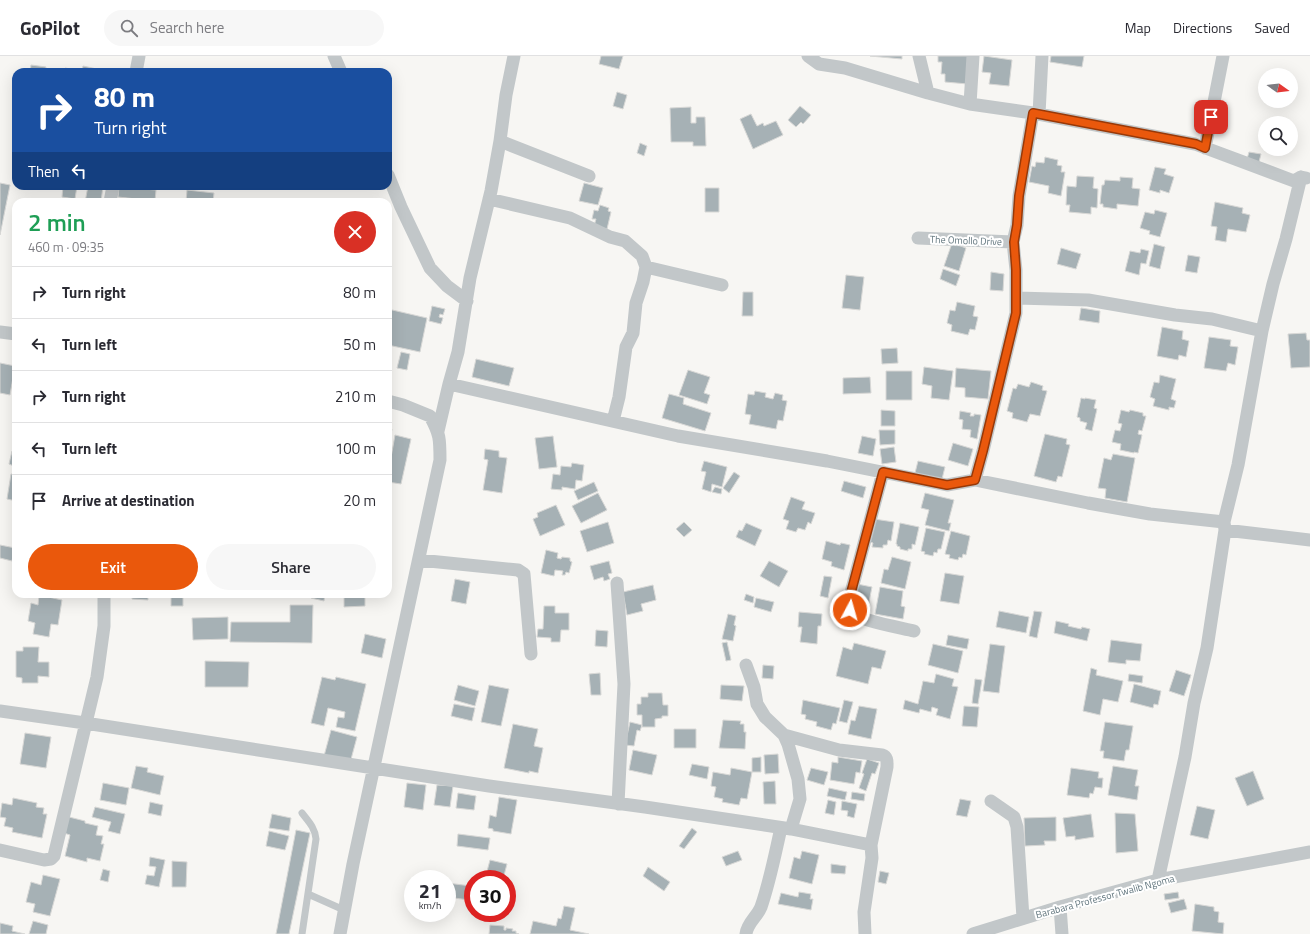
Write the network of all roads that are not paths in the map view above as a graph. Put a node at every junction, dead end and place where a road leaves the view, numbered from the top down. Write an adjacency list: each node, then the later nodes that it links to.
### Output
1 (139, 56): 10 (street)
2 (334, 56): 11 (street)
3 (514, 56): 15 (street)
4 (808, 56): 9 (street)
5 (919, 56): 12 (street)
6 (973, 56): 13 (street)
7 (1042, 56): 14 (street)
8 (1223, 56): 16 (street)
9 (844, 62): 12 (street)
10 (137, 68)
11 (339, 68)
12 (928, 94): 13 (street)
13 (970, 104): 14 (street)
14 (1036, 113): 16 (street); 22 (street)
15 (500, 141): 17 (street); 20 (street)
16 (1205, 148): 18 (street)
17 (589, 176)
18 (1306, 178): 27 (street)
19 (392, 185): 26 (street)
20 (489, 199): 23 (street); 26 (street)
21 (918, 238): 22 (street, The Omollo Drive)
22 (1014, 242): 25 (street)
23 (646, 267): 24 (street); 32 (street)
24 (722, 285)
25 (1017, 298): 27 (street); 35 (street)
26 (467, 301): 30 (street)
27 (1262, 331): 36 (street)
28 (0, 332): 29 (street)
29 (12, 334)
30 (449, 384): 32 (street); 33 (street)
31 (392, 402): 33 (street)
32 (613, 421): 34 (street)
33 (438, 431): 38 (street)
34 (883, 472): 35 (street); 41 (street)
35 (975, 480): 36 (street)
36 (1225, 526): 37 (street); 55 (street)
37 (1310, 540)
38 (419, 560): 42 (street); 47 (street)
39 (617, 583): 49 (street)
40 (104, 598): 45 (street)
41 (914, 631)
42 (531, 654)
43 (746, 664): 46 (street)
44 (0, 711): 45 (street)
45 (86, 723): 47 (street); 53 (street)
46 (784, 735): 51 (street); 52 (street)
47 (374, 769): 49 (street); 58 (street)
48 (991, 801): 59 (street)
49 (618, 804): 51 (street)
50 (302, 813): 56 (lane)
51 (786, 828): 52 (street); 62 (street)
52 (871, 844): 63 (street)
53 (0, 850)
54 (1310, 852): 55 (street, Barabara Professor Twalib Ngoma)
55 (1158, 880): 57 (street, Barabara Professor Twalib Ngoma)
56 (308, 894): 58 (lane); 60 (lane)
57 (1060, 907): 59 (street, Barabara Professor Twalib Ngoma); 65 (street)
58 (344, 910): 61 (street)
59 (1023, 918): 64 (street, Barabara Professor Twalib Ngoma)
60 (302, 934)
61 (340, 934)
62 (746, 934)
63 (865, 934)
64 (973, 934)
65 (1062, 934)

